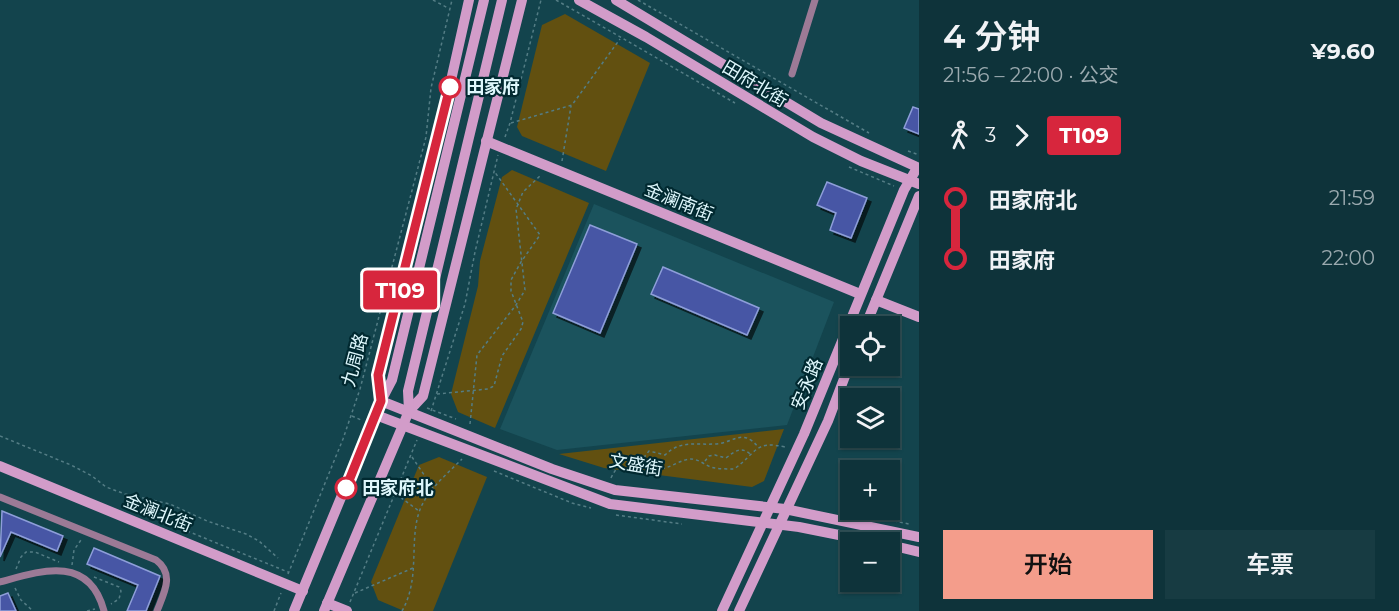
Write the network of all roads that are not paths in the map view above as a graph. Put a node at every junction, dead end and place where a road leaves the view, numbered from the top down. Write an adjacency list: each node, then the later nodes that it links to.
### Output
1 (469, 0): 18 (main road)
2 (484, 0): 18 (main road)
3 (502, 0): 19 (main road)
4 (522, 0): 9 (main road)
5 (579, 0): 11 (main road, 田府北街)
6 (616, 0): 10 (main road, 田府北街)
7 (814, 0): 8 (street)
8 (792, 74)
9 (486, 141): 13 (main road, 金澜南街); 19 (main road)
10 (918, 168): 11 (main road, 安永路)
11 (915, 182): 13 (main road, 安永路)
12 (919, 196): 14 (main road)
13 (860, 294): 24 (main road, 安永路)
14 (876, 300): 15 (main road); 16 (main road)
15 (869, 316)
16 (919, 317)
17 (845, 376): 25 (main road, 安永路)
18 (381, 401): 19 (main road, 文盛街); 20 (main road)
19 (413, 407): 21 (main road); 24 (main road, 文盛街)
20 (376, 415): 21 (main road); 33 (main road)
21 (402, 425): 26 (main road); 34 (main road)
22 (0, 466): 33 (main road, 金澜北街)
23 (0, 496): 36 (street)
24 (769, 508): 25 (main road, 文盛街); 26 (main road, 安永路)
25 (785, 509): 27 (main road, 安永路); 29 (main road, 文盛街)
26 (763, 522): 27 (main road); 39 (main road, 安永路)
27 (779, 524): 28 (main road); 40 (main road, 安永路)
28 (840, 536)
29 (919, 537)
30 (900, 547): 31 (main road)
31 (919, 552)
32 (0, 582): 35 (street)
33 (303, 591): 37 (main road)
34 (326, 607): 38 (main road)
35 (104, 611)
36 (157, 611)
37 (294, 611)
38 (347, 611)
39 (722, 611)
40 (739, 611)

